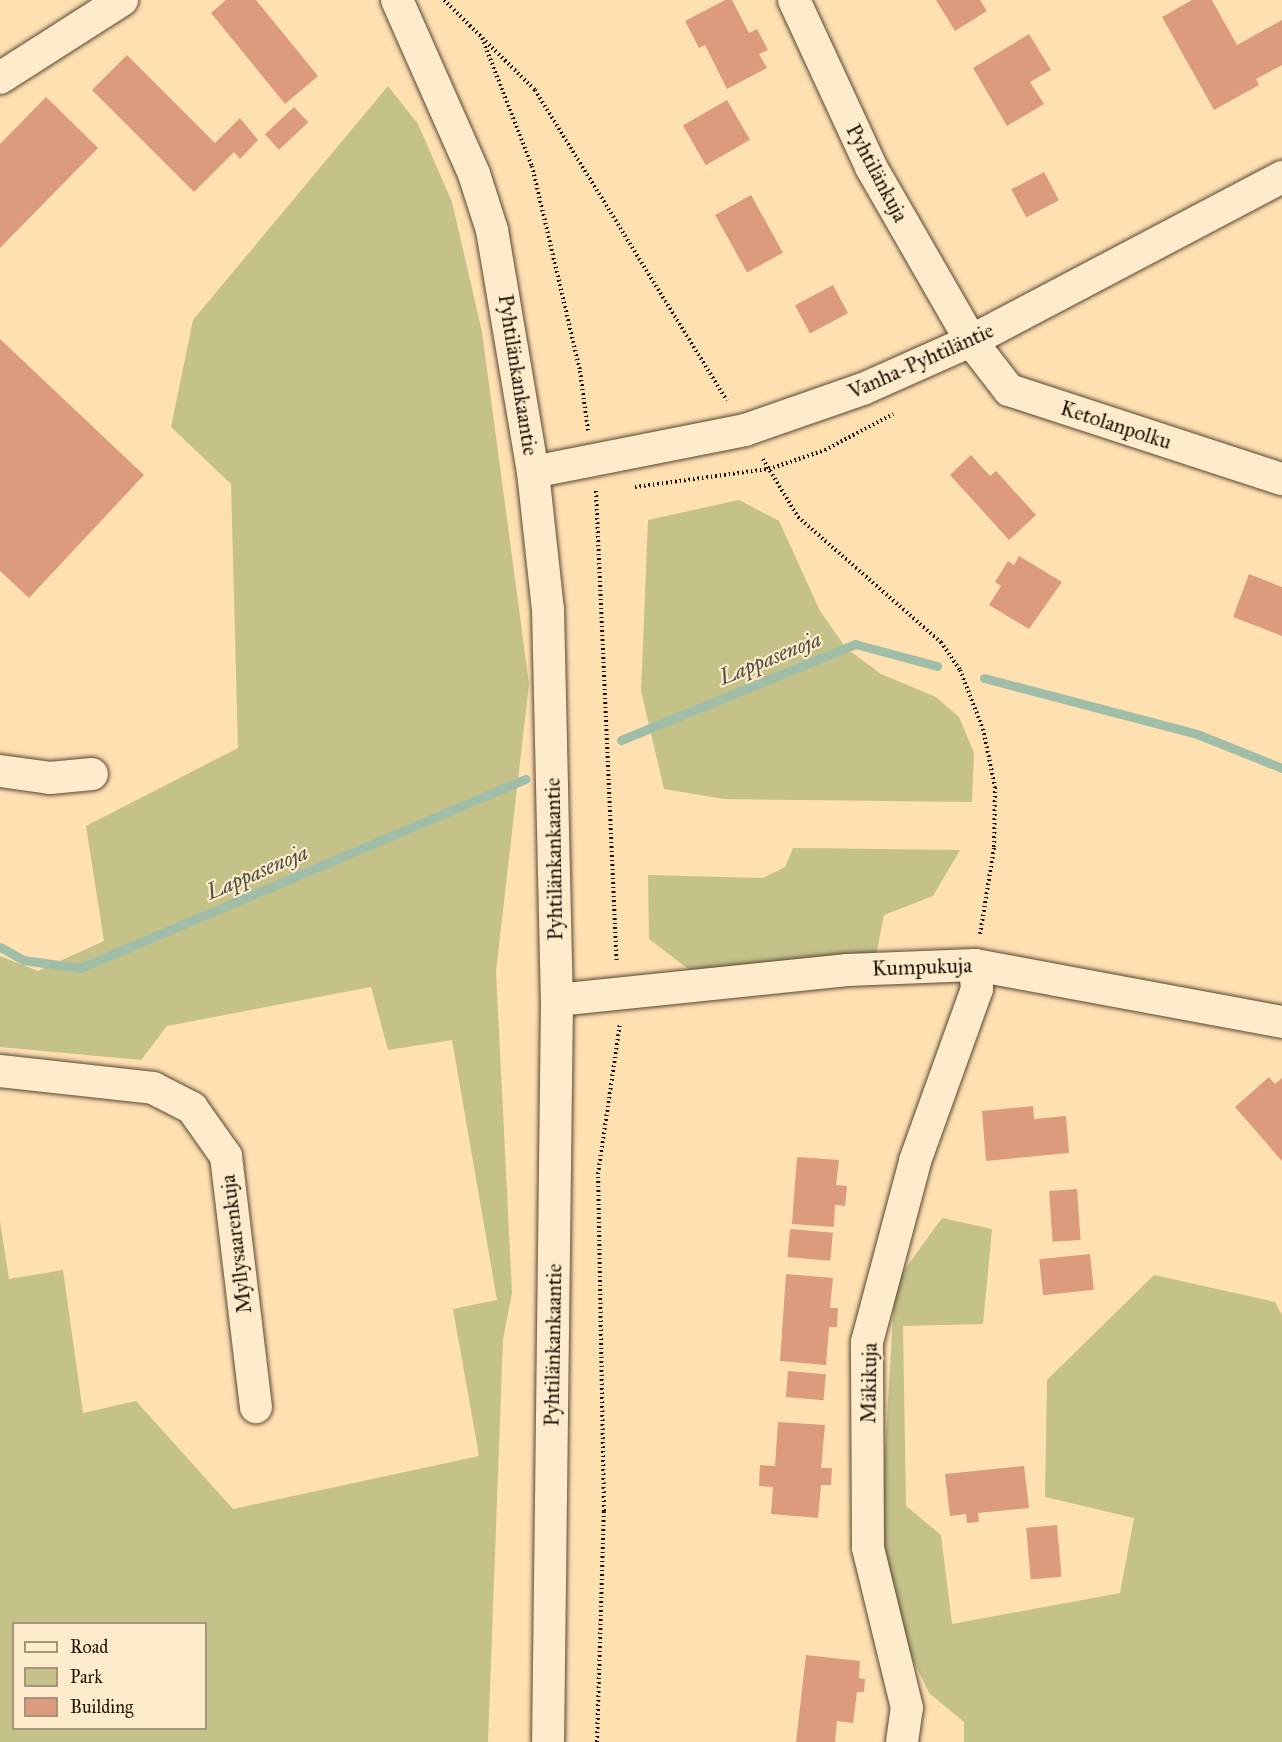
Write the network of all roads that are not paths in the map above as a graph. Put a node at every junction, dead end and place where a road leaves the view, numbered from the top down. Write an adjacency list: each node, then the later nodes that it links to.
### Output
1 (122, 0): 4 (street)
2 (397, 0): 7 (street, Pyhtilänkankaantie)
3 (794, 0): 6 (street, Pyhtilänkuja)
4 (0, 78)
5 (1282, 177): 6 (street, Vanha-Pyhtiläntie)
6 (971, 341): 7 (street, Vanha-Pyhtiläntie); 8 (street, Ketolanpolku)
7 (533, 472): 12 (street, Pyhtilänkankaantie)
8 (1282, 479)
9 (0, 771): 10 (street)
10 (92, 774)
11 (975, 965): 12 (street, Kumpukuja); 13 (street, Kumpukuja); 17 (street, Mäkikuja)
12 (557, 1000): 16 (street, Pyhtilänkankaantie)
13 (1282, 1022)
14 (0, 1071): 15 (street, Myllysaarenkuja)
15 (256, 1407)
16 (548, 1742)
17 (902, 1742)

